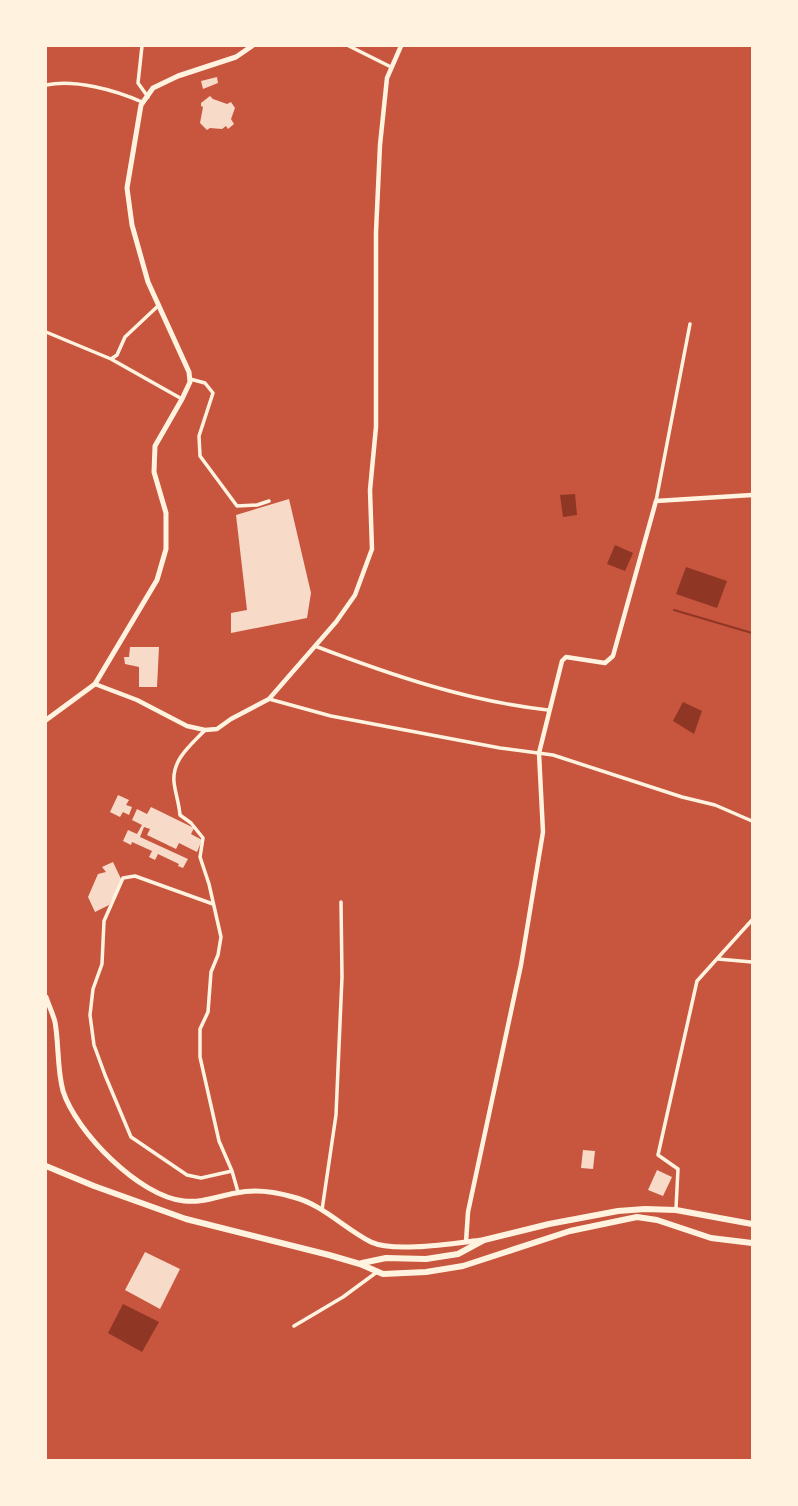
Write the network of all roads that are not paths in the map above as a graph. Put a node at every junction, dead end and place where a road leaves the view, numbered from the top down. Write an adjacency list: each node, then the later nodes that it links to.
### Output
1 (142, 46): 7 (street)
2 (252, 46): 7 (main road)
3 (348, 46): 5 (street)
4 (401, 46): 5 (street)
5 (391, 67): 18 (street)
6 (46, 85): 8 (street)
7 (148, 97): 8 (main road)
8 (142, 102): 9 (main road)
9 (159, 305): 12 (street); 13 (main road)
10 (690, 324): 17 (street)
11 (46, 332): 12 (street)
12 (111, 359): 14 (street)
13 (190, 379): 14 (main road); 16 (street)
14 (182, 399): 19 (main road)
15 (752, 495): 17 (street)
16 (270, 501)
17 (656, 501): 21 (street)
18 (315, 646): 20 (street); 21 (street)
19 (95, 684): 22 (main road); 23 (street)
20 (269, 699): 23 (street); 24 (street)
21 (548, 710): 24 (street)
22 (46, 720)
23 (205, 730): 27 (street)
24 (539, 752): 25 (street); 39 (street)
25 (752, 821)
26 (341, 902): 35 (street)
27 (213, 904): 33 (street); 33 (street)
28 (752, 920): 29 (street)
29 (718, 958): 30 (street); 36 (street)
30 (752, 962)
31 (46, 998): 34 (main road)
32 (46, 1166): 41 (highway)
33 (232, 1171): 34 (street)
34 (238, 1192): 35 (main road)
35 (322, 1210): 39 (main road)
36 (676, 1210): 37 (highway); 38 (highway)
37 (752, 1224)
38 (484, 1240): 39 (main road); 41 (highway)
39 (466, 1242)
40 (752, 1243): 42 (highway)
41 (360, 1264): 42 (highway)
42 (378, 1272): 43 (street)
43 (294, 1326)

